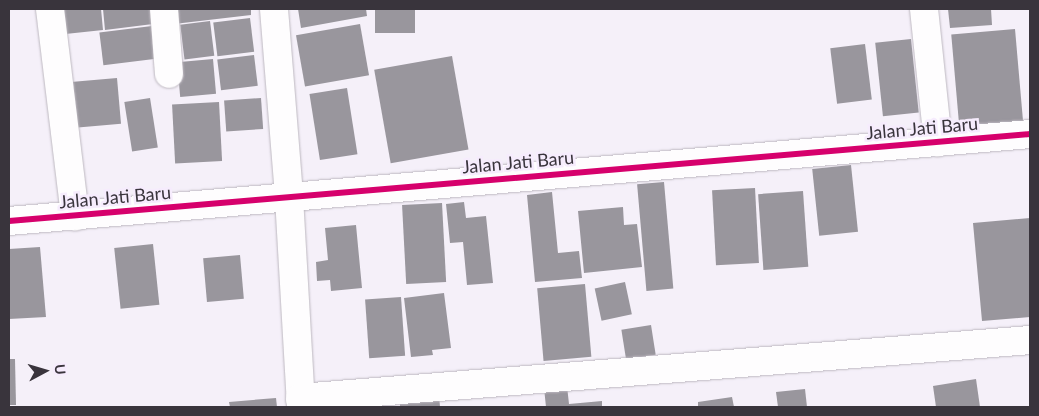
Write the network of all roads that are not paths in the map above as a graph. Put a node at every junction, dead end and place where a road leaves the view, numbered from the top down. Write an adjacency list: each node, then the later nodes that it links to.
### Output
1 (50, 9): 9 (street)
2 (164, 9): 5 (street)
3 (274, 9): 8 (street)
4 (924, 9): 7 (street)
5 (169, 74)
6 (1030, 134): 7 (street, Jalan Jati Baru)
7 (938, 142): 8 (street, Jalan Jati Baru)
8 (290, 197): 9 (street, Jalan Jati Baru); 12 (street)
9 (75, 216): 10 (street, Jalan Jati Baru)
10 (9, 220)
11 (1030, 340): 12 (street)
12 (301, 403)

